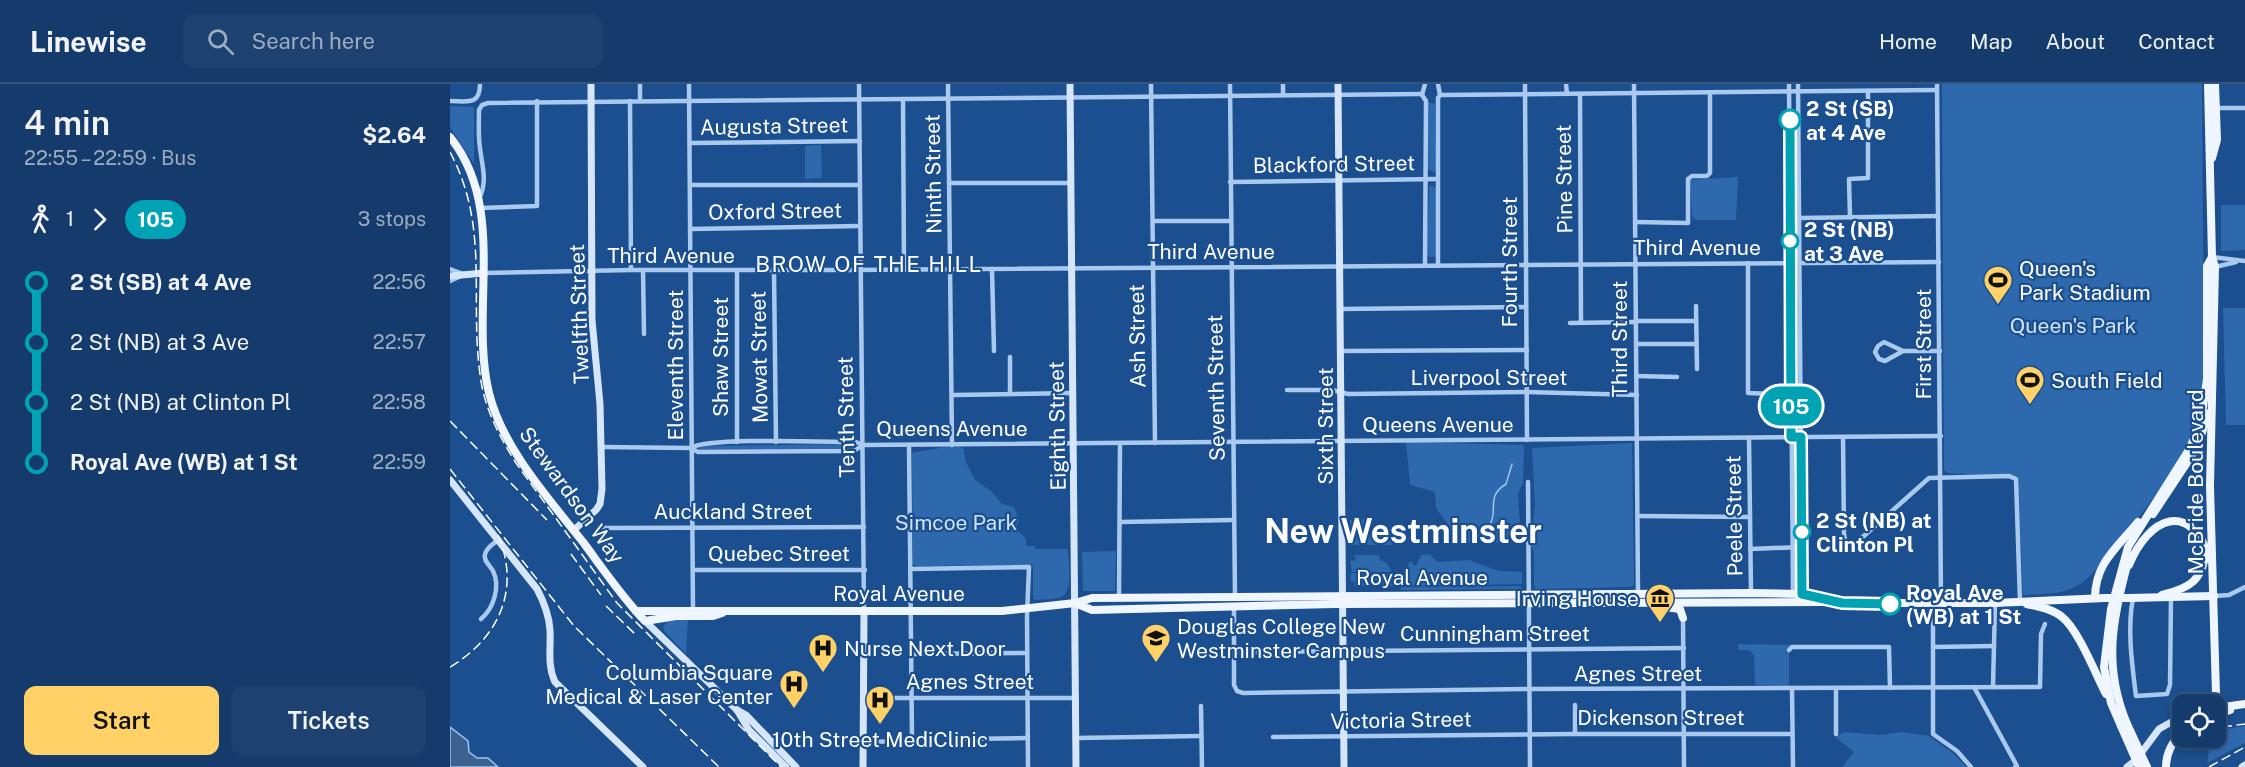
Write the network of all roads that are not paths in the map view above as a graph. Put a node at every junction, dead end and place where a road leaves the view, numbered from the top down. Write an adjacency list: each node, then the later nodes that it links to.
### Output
1 (480, 84): 39 (street)
2 (591, 84): 44 (street, Twelfth Street)
3 (640, 84): 42 (street)
4 (689, 84): 43 (street, Eleventh Street)
5 (859, 84): 38 (street, Tenth Street)
6 (948, 84): 36 (street, Ninth Street)
7 (1070, 84): 34 (street, Eighth Street)
8 (1151, 84): 35 (street, Ash Street)
9 (1230, 84): 33 (street, Seventh Street)
10 (1283, 84): 31 (street)
11 (1338, 84): 32 (street, Sixth Street)
12 (1525, 84): 28 (street, Fourth Street)
13 (1566, 84): 29 (street)
14 (1634, 84): 26 (street, Third Street)
15 (1789, 84): 22 (street)
16 (1798, 84): 23 (street)
17 (1937, 84): 20 (street, First Street)
18 (2208, 84): 50 (main road, McBride Boulevard)
19 (2215, 84): 45 (main road)
20 (1937, 90): 24 (street); 61 (street, First Street)
21 (1425, 91): 25 (street); 25 (street); 32 (street); 53 (street)
22 (1789, 91): 23 (street); 27 (street); 73 (street)
23 (1798, 91): 24 (street); 63 (street)
24 (1868, 91): 62 (street)
25 (1438, 92): 28 (street); 51 (street)
26 (1634, 93): 27 (street); 30 (street); 66 (street, Third Street)
27 (1710, 93): 66 (street)
28 (1525, 94): 29 (street); 77 (street, Fourth Street)
29 (1567, 94): 30 (street)
30 (1580, 94): 75 (street, Pine Street)
31 (1283, 95): 32 (street); 33 (street)
32 (1338, 95): 52 (street, Sixth Street)
33 (1227, 96): 35 (street); 54 (street, Seventh Street)
34 (1070, 97): 35 (street); 36 (street); 56 (street, Eighth Street)
35 (1151, 97): 64 (street, Ash Street)
36 (949, 98): 37 (street); 55 (street, Ninth Street)
37 (903, 99): 38 (street); 91 (street)
38 (859, 100): 43 (street); 48 (street, Tenth Street)
39 (450, 101)
40 (537, 101): 44 (street); 59 (street); 60 (street)
41 (630, 101): 42 (street); 44 (street); 88 (street)
42 (640, 101): 43 (street)
43 (689, 101): 49 (street, Eleventh Street)
44 (591, 102): 95 (street, Twelfth Street)
45 (2217, 108): 46 (street); 50 (main road)
46 (2245, 108)
47 (450, 137): 59 (main road, Stewardson Way)
48 (860, 141): 49 (street, Augusta Street); 57 (street, Tenth Street)
49 (690, 143): 58 (street, Eleventh Street)
50 (2211, 165): 69 (main road, McBride Boulevard)
51 (1437, 179): 53 (street, Blackford Street); 79 (street)
52 (1339, 180): 53 (street, Blackford Street); 54 (street, Blackford Street); 81 (street, Sixth Street)
53 (1426, 180): 78 (street)
54 (1230, 182): 65 (street, Seventh Street)
55 (949, 183): 56 (street); 85 (street, Ninth Street)
56 (1071, 183): 87 (street, Eighth Street)
57 (860, 184): 58 (street); 67 (street, Tenth Street)
58 (690, 185): 68 (street, Eleventh Street)
59 (479, 199): 60 (main road, Stewardson Way)
60 (480, 208): 96 (main road, Stewardson Way)
61 (1938, 216): 62 (street); 71 (street, First Street)
62 (1850, 217): 63 (street)
63 (1799, 218): 74 (street)
64 (1153, 221): 65 (street); 83 (street, Ash Street)
65 (1230, 221): 80 (street, Seventh Street)
66 (1635, 222): 76 (street, Third Street)
67 (860, 226): 68 (street, Oxford Street); 90 (street, Tenth Street)
68 (690, 229): 92 (street, Eleventh Street)
69 (2212, 257): 70 (street); 82 (main road, McBride Boulevard); 151 (main road, McBride Boulevard)
70 (2245, 261): 82 (street)
71 (1939, 262): 74 (street, Third Avenue); 114 (street, First Street)
72 (1748, 263): 73 (street, Third Avenue); 76 (street, Third Avenue); 124 (street)
73 (1790, 263): 74 (street, Third Avenue); 124 (street)
74 (1800, 263): 127 (street)
75 (1581, 264): 76 (street, Third Avenue); 77 (street, Third Avenue); 104 (street, Pine Street)
76 (1635, 264): 105 (street, Third Street)
77 (1526, 265): 79 (street, Third Avenue); 101 (street, Fourth Street)
78 (1425, 266): 79 (street, Third Avenue); 81 (street, Third Avenue)
79 (1438, 266)
80 (1231, 267): 81 (street, Third Avenue); 83 (street, Third Avenue); 139 (street, Seventh Street)
81 (1339, 267): 102 (street, Sixth Street)
82 (2215, 267): 128 (main road, McBride Boulevard)
83 (1153, 268): 87 (street, Third Avenue); 141 (street, Ash Street)
84 (450, 269): 97 (street)
85 (950, 269): 86 (street, Third Avenue); 91 (street, Third Avenue); 125 (street, Ninth Street)
86 (992, 269): 87 (street, Third Avenue); 111 (street)
87 (1071, 269): 121 (street, Eighth Street)
88 (631, 270): 89 (street, Third Avenue); 95 (street, Third Avenue)
89 (643, 270): 92 (street, Third Avenue); 107 (street)
90 (861, 270): 91 (street, Third Avenue); 94 (street, Third Avenue); 143 (street, Tenth Street)
91 (904, 270)
92 (691, 271): 93 (street, Third Avenue); 147 (street, Eleventh Street)
93 (736, 271): 94 (street, Third Avenue); 137 (street, Shaw Street)
94 (774, 271): 138 (street, Mowat Street)
95 (593, 272): 96 (street, Third Avenue); 146 (street, Twelfth Street)
96 (484, 273): 97 (street); 158 (main road, Stewardson Way)
97 (463, 274): 98 (street); 99 (street)
98 (450, 276)
99 (450, 281)
100 (1696, 306): 103 (street)
101 (1526, 307): 102 (street); 110 (street, Fourth Street)
102 (1340, 309): 112 (street, Sixth Street)
103 (1696, 321): 105 (street); 109 (street)
104 (1581, 322): 105 (street); 106 (street)
105 (1636, 322): 108 (street, Third Street)
106 (1570, 323)
107 (644, 334)
108 (1636, 344): 109 (street); 117 (street, Third Street)
109 (1696, 344): 116 (street)
110 (1527, 350): 112 (street); 120 (street, Fourth Street)
111 (994, 351)
112 (1340, 351): 122 (street, Sixth Street)
113 (1903, 351): 113 (street); 114 (street)
114 (1940, 351): 129 (street, First Street)
115 (1010, 357): 123 (street)
116 (1697, 369)
117 (1636, 376): 118 (street); 126 (street, Third Street)
118 (1677, 377)
119 (1287, 390): 122 (street, Liverpool Street)
120 (1527, 392): 122 (street, Liverpool Street); 126 (street, Liverpool Street); 135 (street, Fourth Street)
121 (1073, 393): 123 (street); 142 (street, Eighth Street)
122 (1341, 393): 136 (street, Sixth Street)
123 (1010, 394): 125 (street)
124 (1791, 394): 127 (street); 130 (street)
125 (953, 395): 145 (street, Ninth Street)
126 (1637, 395): 134 (street, Third Street)
127 (1801, 395): 131 (street)
128 (2212, 396): 168 (main road, McBride Boulevard); 169 (main road)
129 (1941, 436): 132 (street, Queens Avenue); 148 (street, First Street)
130 (1791, 437): 131 (street, Queens Avenue); 133 (street, Queens Avenue); 163 (street)
131 (1801, 437): 132 (street, Queens Avenue); 161 (street)
132 (1843, 437): 148 (street)
133 (1749, 438): 134 (street, Queens Avenue); 153 (street, Peele Street)
134 (1636, 439): 135 (street, Queens Avenue); 152 (street, Third Street)
135 (1527, 440): 136 (street, Queens Avenue)
136 (1341, 441): 139 (street, Queens Avenue); 182 (street, Sixth Street)
137 (737, 442): 138 (street, Queens Avenue); 147 (street, Queens Avenue)
138 (776, 442): 143 (street, Queens Avenue)
139 (1233, 442): 141 (street, Queens Avenue); 154 (street, Seventh Street)
140 (1120, 443): 141 (street, Queens Avenue); 142 (street, Queens Avenue); 155 (street)
141 (1155, 443)
142 (1074, 444): 145 (street, Queens Avenue); 185 (street, Eighth Street)
143 (863, 445): 144 (street, Queens Avenue); 147 (street, Queens Avenue); 156 (street, Tenth Street)
144 (909, 445): 145 (street, Queens Avenue); 165 (street)
145 (952, 445)
146 (602, 447): 147 (street, Queens Avenue); 158 (street, Twelfth Street)
147 (691, 448): 157 (street, Eleventh Street)
148 (1940, 476): 184 (street); 186 (street, First Street)
149 (450, 482): 159 (street)
150 (1528, 482): 181 (street)
151 (2157, 498): 178 (main road); 222 (main road)
152 (1638, 516): 153 (street); 177 (street, Third Street)
153 (1750, 517): 164 (street, Peele Street)
154 (1233, 520): 155 (street); 183 (street, Seventh Street)
155 (1120, 522): 176 (street)
156 (864, 527): 157 (street, Auckland Street); 167 (street, Tenth Street)
157 (692, 529): 160 (street, Auckland Street); 166 (street, Eleventh Street)
158 (574, 531): 190 (main road, Stewardson Way)
159 (498, 540): 195 (street); 244 (street)
160 (603, 542)
161 (1802, 547): 163 (street); 174 (street)
162 (2206, 547): 168 (main road); 169 (main road); 175 (main road)
163 (1792, 548): 164 (street); 173 (street)
164 (1750, 549): 171 (street, Peele Street)
165 (910, 569): 188 (street); 192 (street)
166 (693, 570): 167 (street, Quebec Street); 189 (street, Eleventh Street)
167 (865, 570): 191 (street, Tenth Street)
168 (2214, 572): 172 (main road, McBride Boulevard)
169 (2125, 575): 229 (main road)
170 (2245, 587): 172 (street)
171 (1751, 593): 173 (main road, Royal Avenue); 177 (main road, Royal Avenue)
172 (2214, 596): 180 (main road, Royal Avenue); 217 (main road, McBride Boulevard)
173 (1793, 597): 174 (main road, Royal Avenue); 177 (main road, Royal Avenue)
174 (1802, 597): 186 (main road, Royal Avenue)
175 (2151, 597): 179 (main road, Royal Avenue); 180 (main road, Royal Avenue)
176 (1119, 598): 183 (main road, Royal Avenue); 185 (main road, Royal Avenue)
177 (1638, 598): 181 (main road, Royal Avenue); 194 (main road)
178 (2096, 598): 179 (main road, Royal Avenue, bridge); 184 (main road, Royal Avenue)
179 (2131, 598): 180 (street)
180 (2170, 598)
181 (1528, 599): 182 (main road, Royal Avenue); 201 (street)
182 (1342, 600): 183 (main road, Royal Avenue); 203 (street, Sixth Street)
183 (1234, 602): 185 (main road, Royal Avenue); 204 (street, Seventh Street)
184 (2020, 602): 187 (main road, Royal Avenue); 222 (main road)
185 (1075, 603): 188 (main road, Royal Avenue); 221 (street, Eighth Street)
186 (1937, 603): 187 (main road, Royal Avenue); 199 (street, First Street)
187 (1994, 606): 198 (street)
188 (1028, 608): 192 (main road, Royal Avenue); 206 (street)
189 (693, 610): 190 (main road, Royal Avenue); 193 (main road, Royal Avenue)
190 (636, 611): 196 (main road, Stewardson Way)
191 (864, 611): 192 (main road, Royal Avenue); 193 (main road, Royal Avenue); 220 (street, Tenth Street)
192 (911, 611): 205 (street)
193 (723, 613): 196 (main road, Royal Avenue)
194 (1683, 618): 200 (street)
195 (481, 619)
196 (645, 621): 227 (street)
197 (2045, 624): 209 (street, Agnes Street)
198 (1994, 645): 199 (street); 209 (street)
199 (1933, 647): 207 (street, First Street)
200 (1684, 648): 201 (street, Cunningham Street); 212 (street)
201 (1528, 650): 203 (street, Cunningham Street); 211 (street)
202 (1789, 650): 210 (street)
203 (1343, 651): 204 (street, Cunningham Street); 215 (street, Sixth Street)
204 (1234, 652): 216 (street, Seventh Street)
205 (912, 654): 206 (street); 218 (street)
206 (1027, 654): 219 (street)
207 (1932, 687): 208 (street, Agnes Street); 210 (street, Agnes Street); 255 (street, First Street)
208 (1974, 687): 209 (street, Agnes Street); 243 (street)
209 (1993, 687)
210 (1890, 688): 214 (street, Agnes Street)
211 (1529, 689): 212 (street, Agnes Street); 215 (street, Agnes Street); 231 (street)
212 (1684, 689): 213 (street, Agnes Street); 230 (street)
213 (1792, 689): 214 (street, Agnes Street); 233 (street)
214 (1836, 689): 234 (street)
215 (1343, 691): 216 (street, Agnes Street); 237 (street, Sixth Street)
216 (1237, 692)
217 (2216, 694)
218 (911, 697): 219 (street, Agnes Street); 220 (street, Agnes Street); 242 (street)
219 (1028, 697): 221 (street, Agnes Street); 238 (street)
220 (865, 698): 242 (street, Tenth Street)
221 (1075, 698): 239 (street, Eighth Street)
222 (2111, 703): 229 (main road)
223 (2245, 704): 226 (main road)
224 (1575, 705): 232 (street)
225 (1201, 706): 235 (street)
226 (2226, 709)
227 (737, 710): 245 (street); 246 (street)
228 (2172, 722): 256 (street)
229 (2124, 725): 257 (main road, bridge); 258 (main road, bridge)
230 (1684, 733): 232 (street, Dickenson Street); 233 (street, Dickenson Street); 253 (street)
231 (1529, 734): 232 (street, Dickenson Street); 237 (street, Victoria Street); 252 (street)
232 (1575, 734)
233 (1792, 734): 254 (street)
234 (1836, 734)
235 (1201, 736): 239 (street); 250 (street)
236 (1273, 737): 237 (street, Victoria Street)
237 (1344, 737): 251 (street, Sixth Street)
238 (1028, 738): 240 (street); 248 (street)
239 (1076, 738): 249 (street, Eighth Street)
240 (963, 739)
241 (2172, 744): 259 (main road)
242 (865, 746): 247 (street, Tenth Street)
243 (2016, 766)
244 (642, 767)
245 (786, 767)
246 (796, 767)
247 (865, 767)
248 (1028, 767)
249 (1076, 767)
250 (1202, 767)
251 (1344, 767)
252 (1530, 767)
253 (1684, 767)
254 (1793, 767)
255 (1971, 767)
256 (2127, 767)
257 (2139, 767)
258 (2147, 767)
259 (2166, 767)

